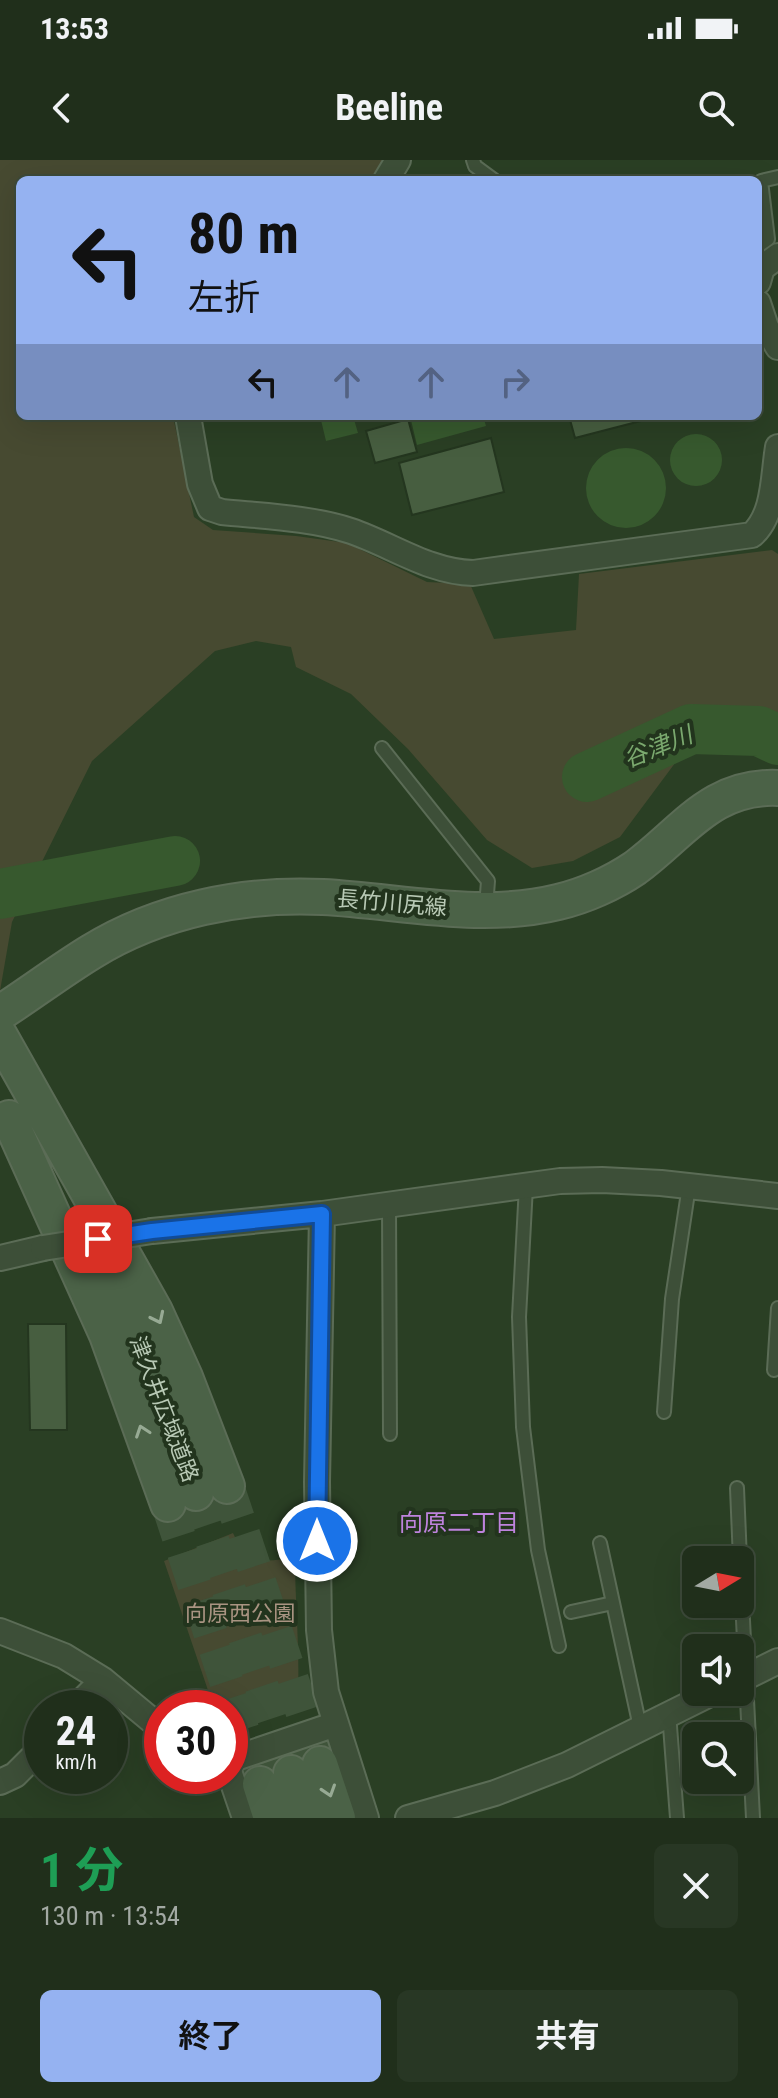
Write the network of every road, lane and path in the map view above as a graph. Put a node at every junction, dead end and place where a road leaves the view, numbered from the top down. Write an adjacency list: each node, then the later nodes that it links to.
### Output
1 (473, 160): 2 (lane)
2 (489, 176)
3 (762, 189): 4 (lane)
4 (762, 243)
5 (762, 315): 6 (street)
6 (778, 347)
7 (189, 420): 8 (street)
8 (778, 447)
9 (382, 748): 11 (lane)
10 (778, 788): 11 (main road, 長竹川尻線)
11 (486, 910): 12 (main road, 長竹川尻線)
12 (0, 1013)
13 (0, 1036): 14 (main road)
14 (39, 1102): 23 (main road, 津久井広域道路); 28 (main road, one-way to 28)
15 (4, 1111): 23 (main road, 津久井広域道路); 28 (main road, one-way to 15)
16 (526, 1186): 17 (street); 19 (street); 34 (lane)
17 (689, 1186): 18 (street); 25 (lane)
18 (778, 1196)
19 (389, 1205): 20 (street); 26 (lane)
20 (322, 1214): 21 (street, bridge); 43 (street)
21 (0, 1258)
22 (778, 1308): 24 (lane)
23 (132, 1325): 28 (main road, 津久井広域道路)
24 (774, 1370)
25 (664, 1412)
26 (390, 1434)
27 (737, 1488): 30 (lane)
28 (197, 1495)
29 (600, 1543): 31 (lane)
30 (739, 1546)
31 (613, 1603): 32 (lane); 44 (lane)
32 (571, 1612)
33 (0, 1631): 37 (street)
34 (559, 1646)
35 (778, 1661): 36 (street)
36 (754, 1673)
37 (103, 1680): 38 (street); 42 (street)
38 (93, 1690)
39 (684, 1706): 41 (street)
40 (744, 1706): 56 (lane)
41 (669, 1713): 44 (street); 55 (lane)
42 (144, 1714)
43 (336, 1724): 45 (street); 53 (street)
44 (640, 1727): 54 (street)
45 (248, 1754)
46 (24, 1766): 48 (street)
47 (275, 1774): 49 (street); 50 (main road); 51 (main road); 52 (main road, one-way to 52)
48 (0, 1782)
49 (245, 1818)
50 (271, 1818)
51 (305, 1818)
52 (338, 1818)
53 (366, 1818)
54 (408, 1818)
55 (677, 1818)
56 (753, 1818)

